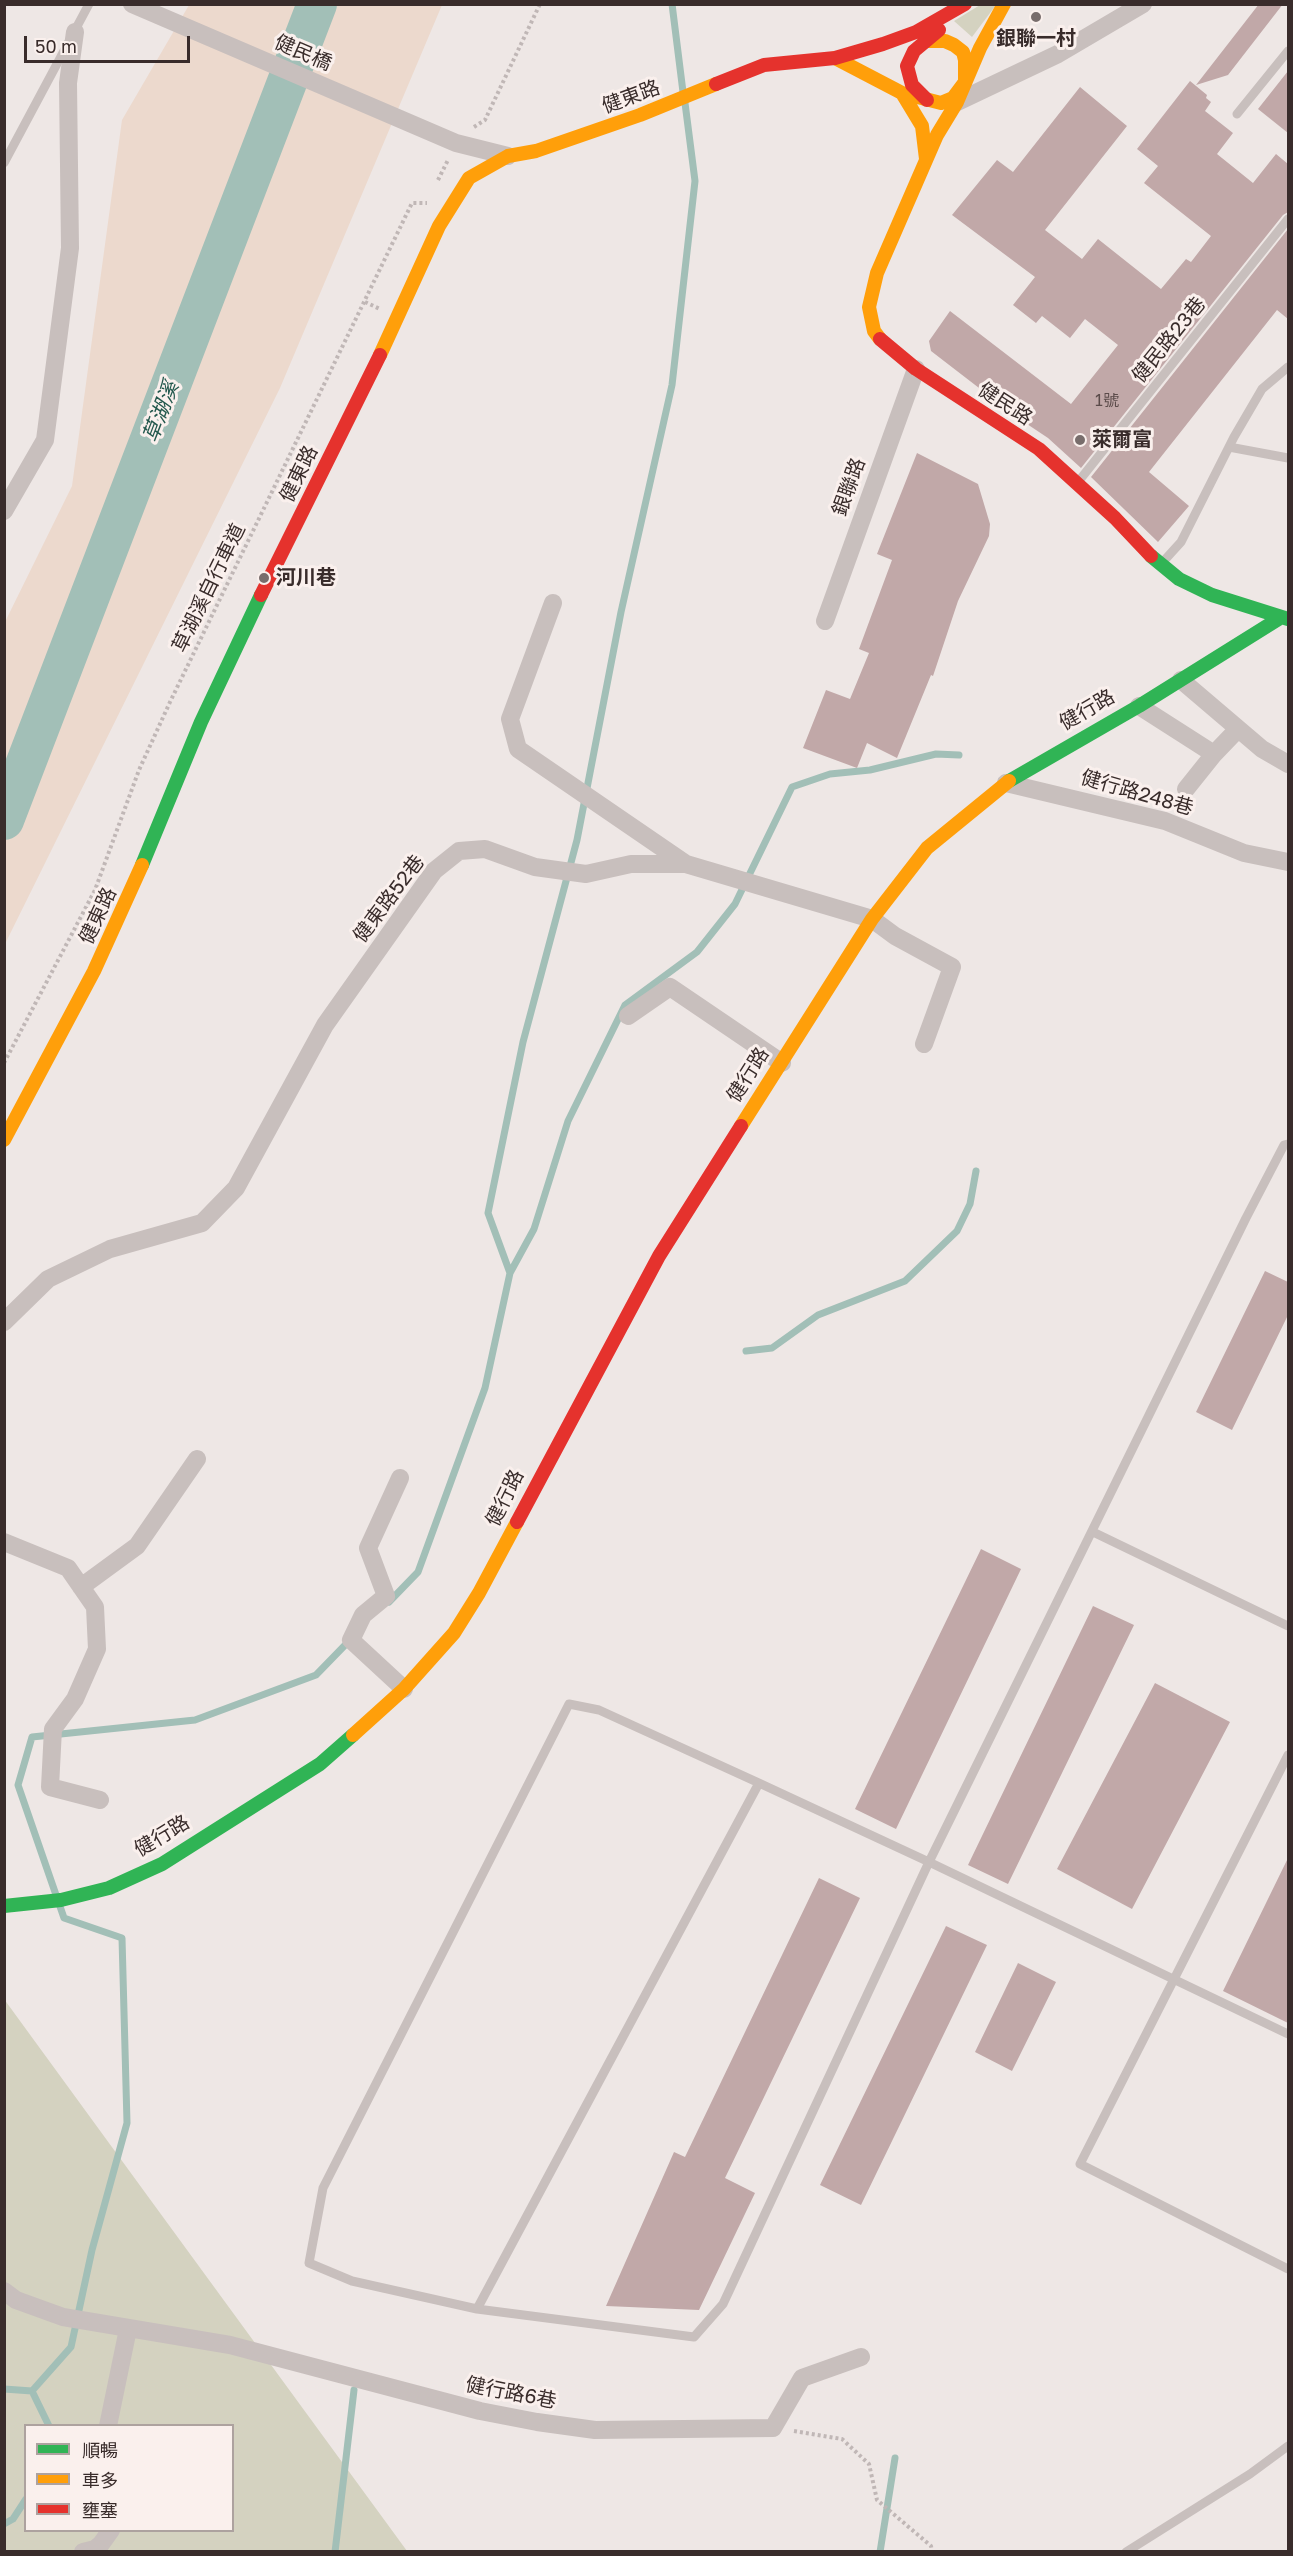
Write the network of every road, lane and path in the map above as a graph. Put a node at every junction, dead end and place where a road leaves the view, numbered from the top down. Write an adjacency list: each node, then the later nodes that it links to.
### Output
1 (89, 4): 7 (lane)
2 (132, 4): 17 (street, 健民橋)
3 (540, 4): 16 (path)
4 (1004, 4): 11 (street, 健民路)
5 (1143, 4): 14 (street)
6 (963, 6): 8 (street, 健東路); 10 (street, 健東路)
7 (75, 32): 19 (lane); 29 (street)
8 (928, 41): 11 (street); 13 (street, 健東路)
9 (1288, 51): 15 (lane)
10 (835, 58): 12 (street); 18 (street, 健東路)
11 (965, 82): 13 (street); 14 (street, 健民路)
12 (902, 93): 13 (street); 20 (street)
13 (927, 100)
14 (957, 102): 20 (street, 健民路)
15 (1237, 114)
16 (471, 128)
17 (456, 143): 18 (street, 健民橋); 21 (path)
18 (508, 156): 48 (street, 健東路)
19 (4, 163)
20 (926, 164): 25 (street, 健民路)
21 (437, 183)
22 (432, 193): 47 (path, 草湖溪自行車道)
23 (1288, 219): 28 (lane, 健民路23巷)
24 (1288, 367): 26 (lane)
25 (916, 369): 28 (street, 健民路); 33 (street, 銀聯路)
26 (1229, 447): 27 (lane); 30 (lane)
27 (1288, 458)
28 (1076, 484): 30 (street, 健民路)
29 (4, 511)
30 (1160, 565): 32 (street, 健民路)
31 (553, 603): 42 (street)
32 (1284, 619): 34 (street, 健行路)
33 (825, 621)
34 (1181, 680): 35 (street, 健行路); 36 (street)
35 (1139, 706): 37 (street, 健行路); 39 (street, 健行路)
36 (1238, 729): 37 (street); 38 (street)
37 (1214, 754): 40 (street)
38 (1288, 764)
39 (1006, 783): 41 (street, 健行路248巷); 43 (street, 健行路)
40 (1186, 789)
41 (1288, 862)
42 (686, 864): 43 (street); 50 (street, 健東路52巷)
43 (872, 919): 45 (street); 46 (street, 健行路)
44 (628, 1016): 46 (street)
45 (924, 1044)
46 (782, 1063): 57 (street, 健行路)
47 (4, 1064)
48 (4, 1140)
49 (1288, 1144): 53 (lane)
50 (4, 1322)
51 (197, 1459): 55 (street)
52 (400, 1478): 57 (street)
53 (1094, 1532): 56 (lane); 61 (lane)
54 (4, 1542): 55 (street)
55 (81, 1587): 60 (street)
56 (1288, 1626)
57 (404, 1689): 62 (street, 健行路)
58 (1288, 1755): 63 (lane)
59 (759, 1784): 61 (lane); 67 (lane); 67 (lane)
60 (100, 1800)
61 (929, 1862): 63 (lane); 67 (lane)
62 (4, 1906)
63 (1175, 1980): 64 (lane); 65 (lane)
64 (1288, 2034)
65 (1288, 2269)
66 (4, 2292): 68 (street, 健行路6巷)
67 (477, 2309)
68 (128, 2329): 70 (street); 71 (street, 健行路6巷)
69 (861, 2357): 71 (street)
70 (108, 2424)
71 (773, 2428): 75 (path)
72 (1288, 2446): 76 (lane)
73 (110, 2532): 74 (street)
74 (83, 2552)
75 (932, 2552)
76 (1126, 2552)

